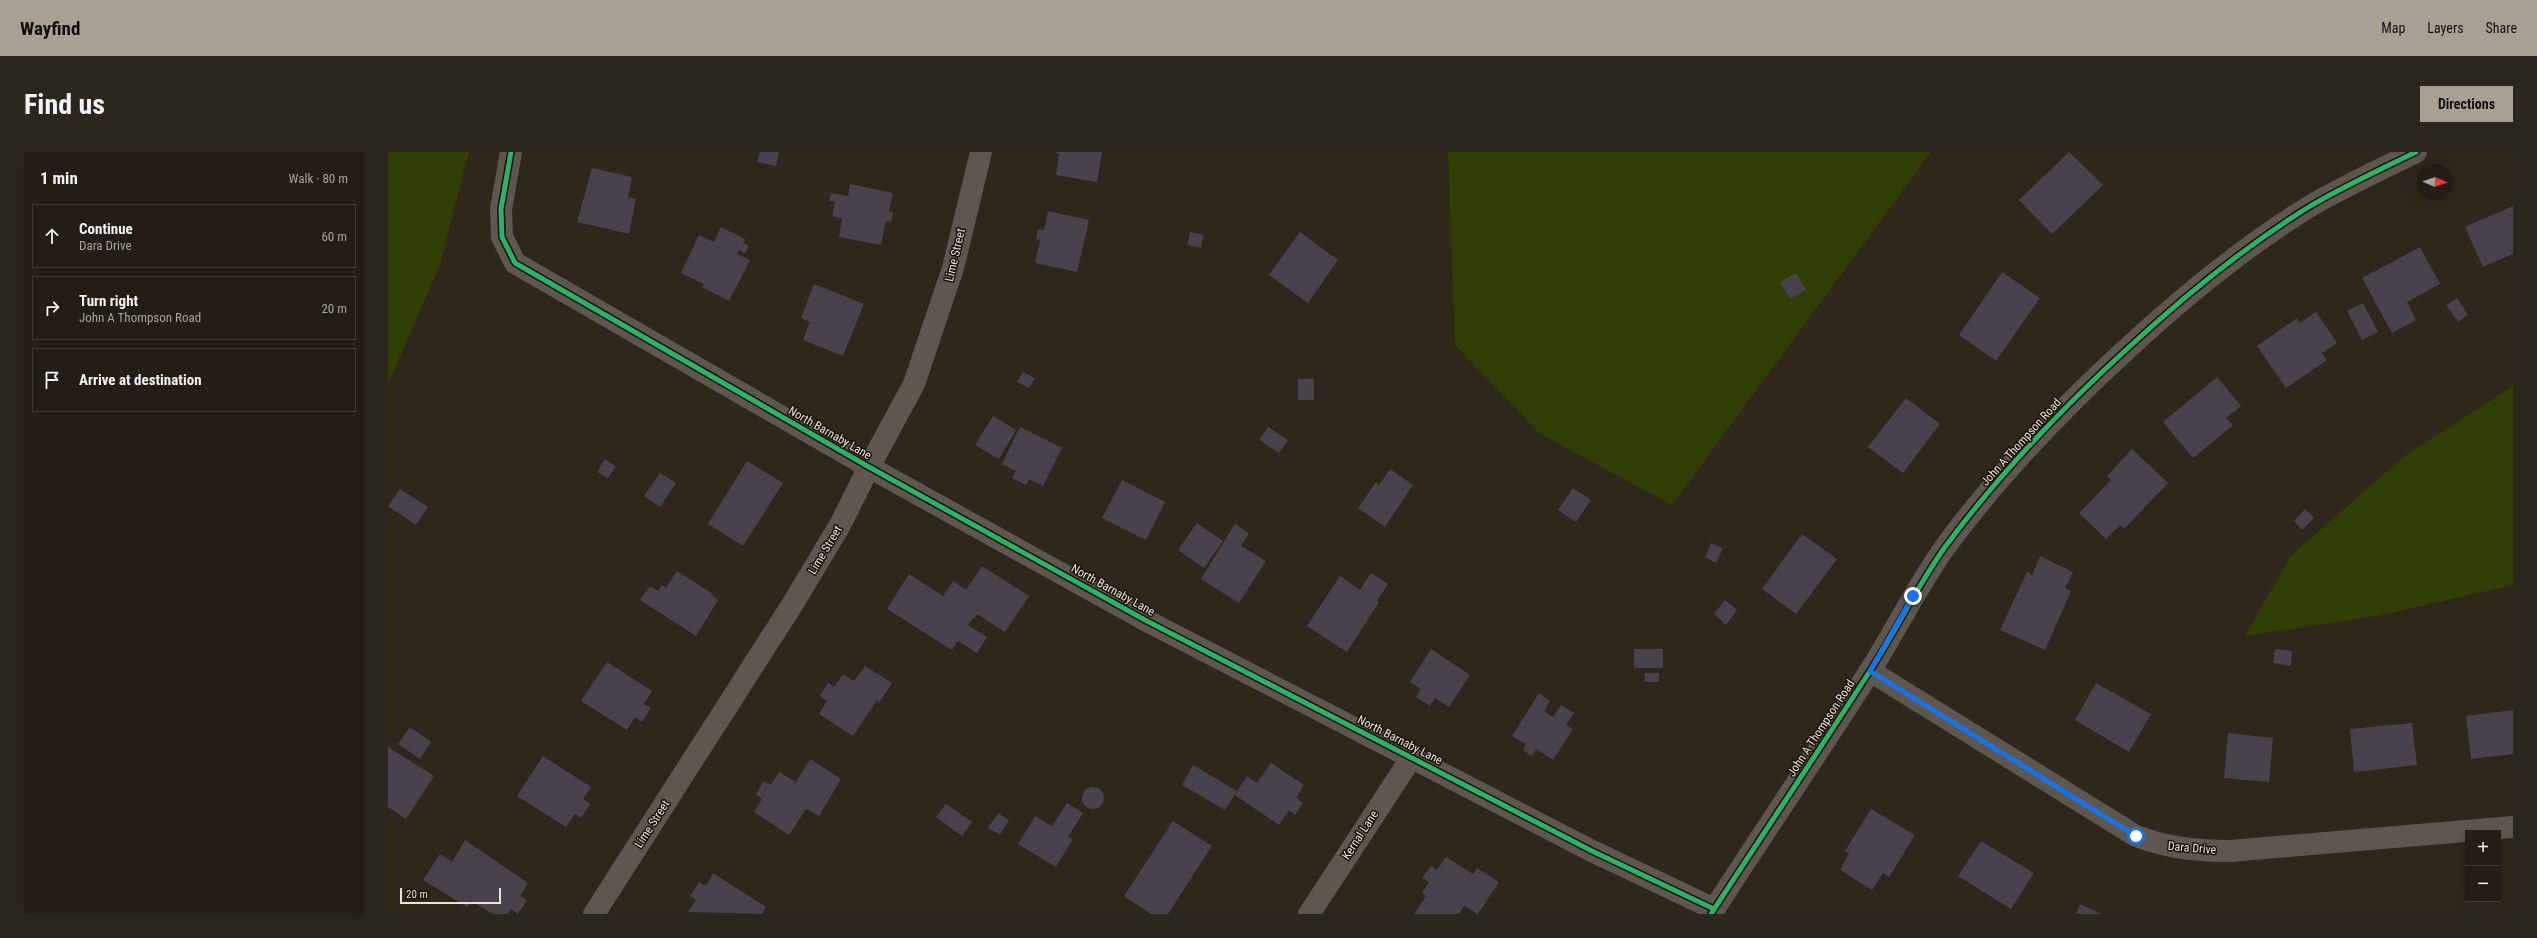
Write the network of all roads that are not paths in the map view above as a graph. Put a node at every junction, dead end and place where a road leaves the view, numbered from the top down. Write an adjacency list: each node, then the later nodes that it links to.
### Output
1 (511, 152): 4 (street, North Barnaby Lane)
2 (981, 152): 4 (street, Lime Street)
3 (2416, 152): 5 (street, John A Thompson Road)
4 (869, 467): 6 (street, North Barnaby Lane); 9 (street, Lime Street)
5 (1870, 671): 7 (street, Dara Drive); 8 (street, John A Thompson Road)
6 (1412, 757): 8 (street, North Barnaby Lane); 10 (street, Kernal Lane)
7 (2513, 827)
8 (1713, 911)
9 (594, 914)
10 (1309, 914)

